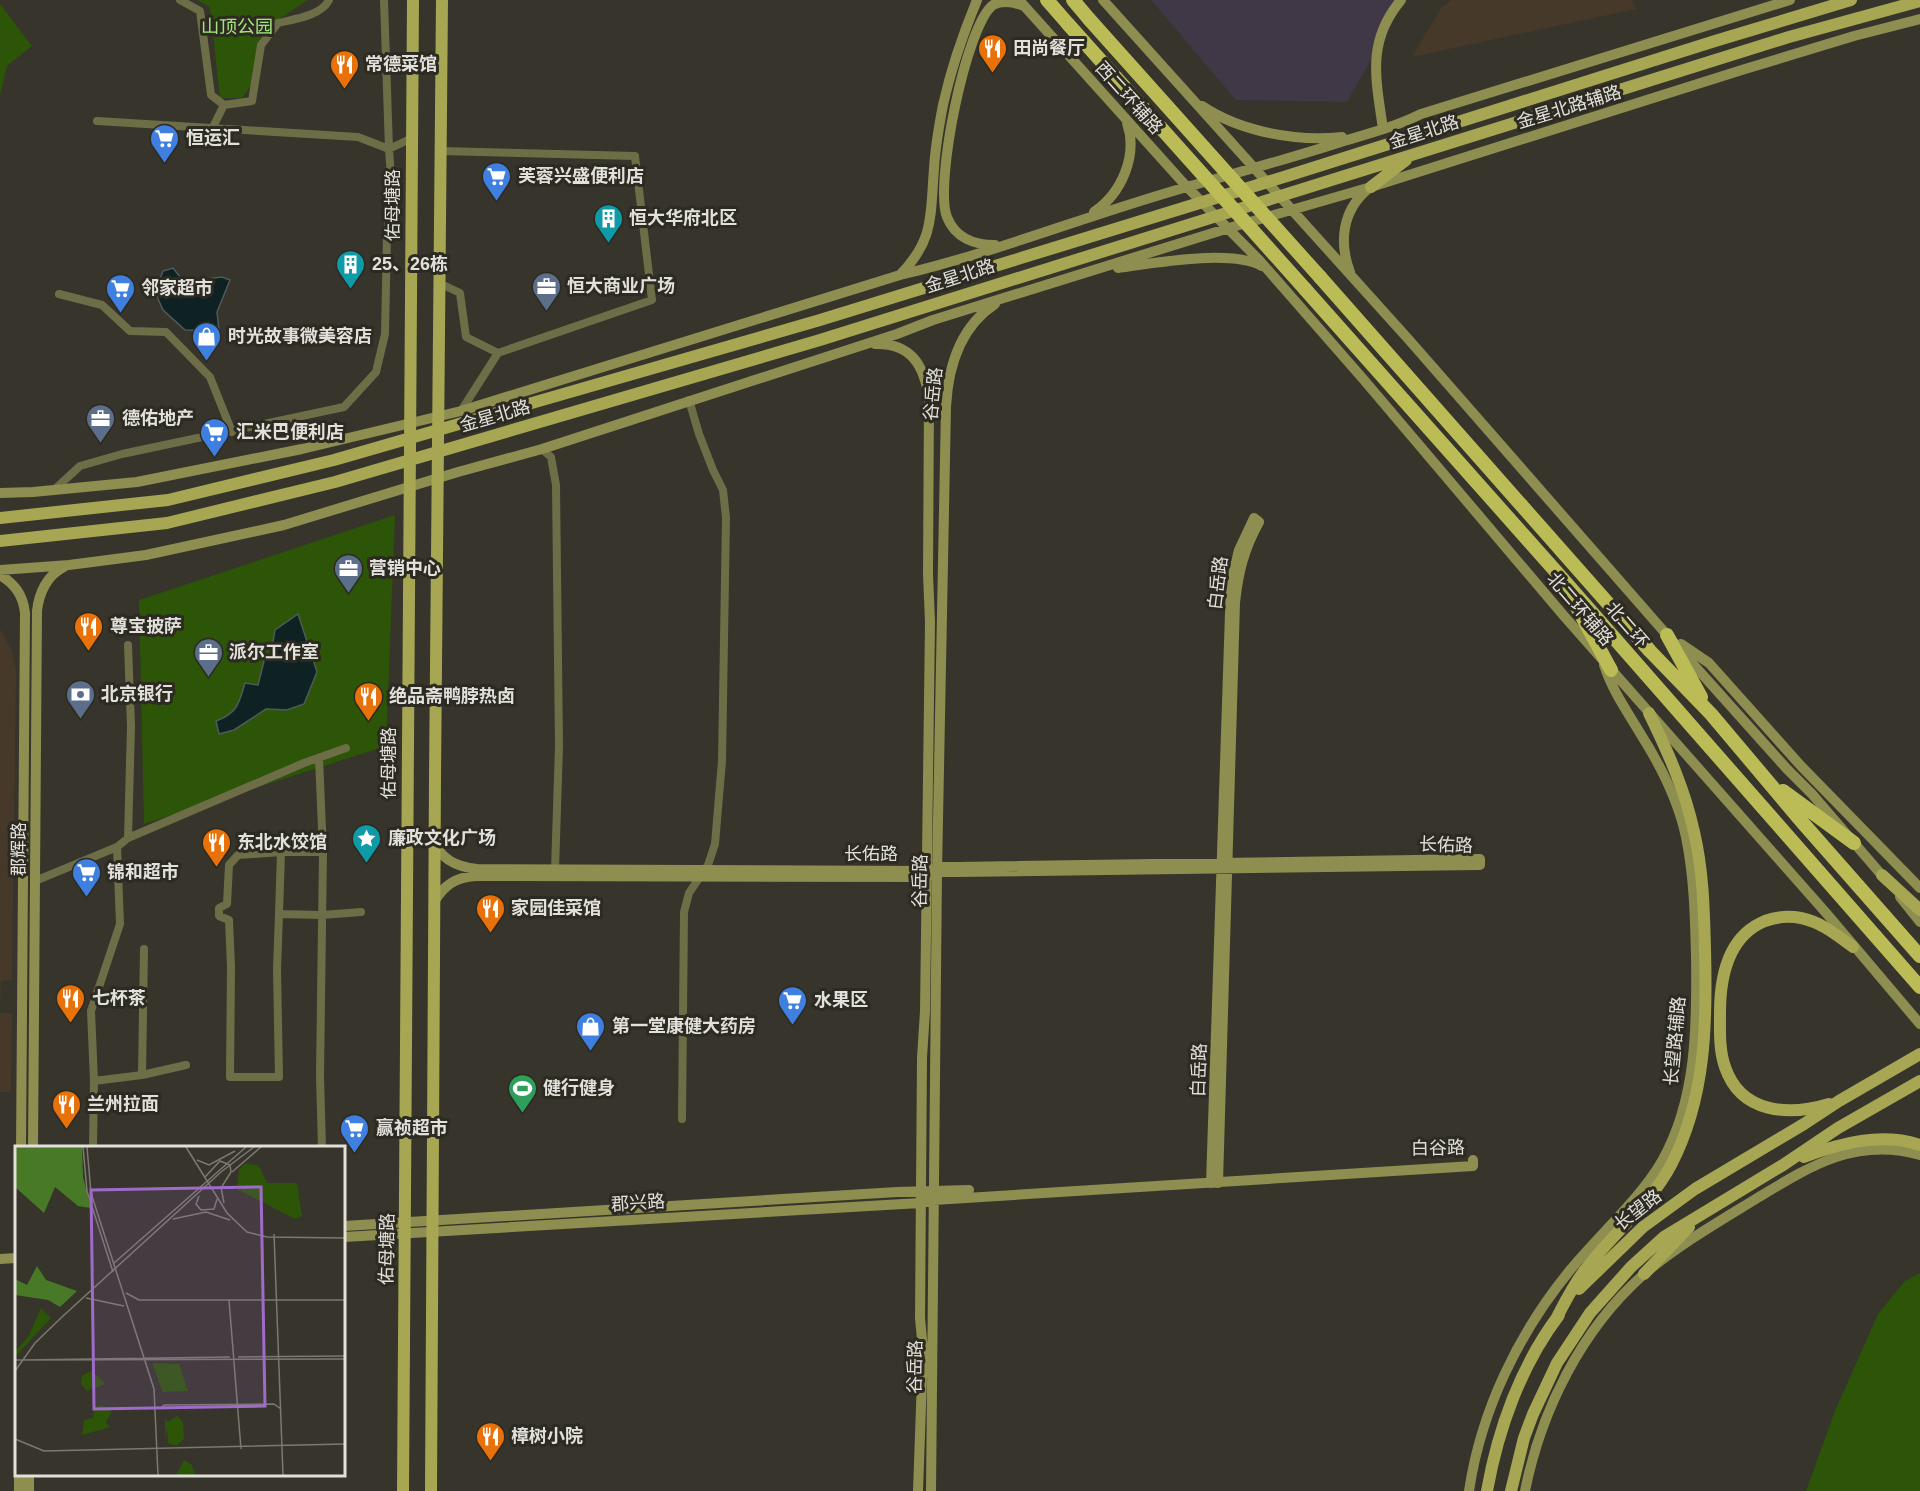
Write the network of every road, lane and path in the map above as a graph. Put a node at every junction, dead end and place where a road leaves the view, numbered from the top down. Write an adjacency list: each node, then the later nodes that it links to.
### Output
1 (180, 0): 17 (street)
2 (329, 0): 17 (street)
3 (384, 0): 23 (street)
4 (413, 0): 22 (main road, 佑母塘路)
5 (442, 0): 24 (main road)
6 (977, 0): 39 (main road)
7 (1047, 0): 65 (highway, 北二环, bridge)
8 (1073, 0): 70 (highway, 北二环, bridge)
9 (1103, 0): 16 (main road)
10 (1401, 0): 21 (main road)
11 (1790, 0): 21 (main road, 金星北路辅路)
12 (1851, 0): 27 (main road, 金星北路)
13 (1920, 1): 25 (main road, 金星北路)
14 (1022, 3): 18 (main road, 西二环辅路); 36 (main road)
15 (1920, 19): 29 (main road, 金星北路辅路)
16 (1190, 97): 21 (main road); 26 (main road)
17 (224, 105): 20 (street)
18 (1126, 120): 28 (main road, 西二环辅路); 34 (main road)
19 (97, 121): 20 (street)
20 (212, 129): 23 (street)
21 (1378, 131): 26 (main road, 金星北路辅路)
22 (412, 138): 23 (street); 49 (main road, 佑母塘路)
23 (389, 150): 51 (street)
24 (440, 151): 41 (main road); 45 (street)
25 (1414, 154): 29 (main road); 30 (main road, 金星北路)
26 (1255, 168): 27 (main road); 28 (main road, 金星北路辅路)
27 (1267, 182): 30 (main road); 31 (main road, 金星北路)
28 (1187, 187): 31 (main road, 西二环辅路); 34 (main road, 金星北路辅路)
29 (1371, 187): 32 (main road, 金星北路辅路); 40 (main road)
30 (1280, 196): 32 (main road); 33 (main road, 金星北路)
31 (1203, 201): 33 (main road, 西二环辅路); 50 (main road, 金星北路)
32 (1292, 211): 35 (main road, 金星北路辅路); 40 (main road)
33 (1216, 215): 35 (main road, 北二环辅路); 54 (main road, 金星北路)
34 (1085, 217): 36 (main road)
35 (1229, 228): 37 (main road, 北二环辅路); 38 (main road, 金星北路辅路)
36 (1002, 246): 39 (main road)
37 (1267, 269): 38 (main road); 68 (main road, 北二环辅路)
38 (1082, 274): 43 (main road)
39 (900, 275): 47 (main road)
40 (1351, 275): 66 (main road)
41 (439, 283): 45 (street); 48 (main road)
42 (59, 294): 51 (street)
43 (1010, 296): 44 (main road); 82 (main road, 谷岳路)
44 (863, 345): 46 (main road); 82 (main road)
45 (498, 353): 47 (street)
46 (688, 400): 53 (main road); 83 (street)
47 (460, 411): 48 (main road)
48 (438, 416): 49 (main road); 50 (main road)
49 (409, 424): 52 (main road, 佑母塘路); 58 (main road)
50 (438, 430): 52 (main road, 金星北路); 54 (main road)
51 (232, 432): 58 (street)
52 (409, 438): 55 (main road, 佑母塘路); 60 (main road, 金星北路)
53 (542, 449): 56 (main road); 81 (street)
54 (438, 452): 55 (main road, 金星北路); 56 (main road)
55 (409, 461): 57 (main road, 佑母塘路); 61 (main road, 金星北路)
56 (438, 478): 57 (main road); 75 (main road)
57 (408, 488): 62 (main road); 119 (main road, 佑母塘路)
58 (54, 490): 59 (main road)
59 (0, 493)
60 (0, 518)
61 (0, 541)
62 (69, 565): 63 (main road); 85 (main road, 郡辉路)
63 (0, 570)
64 (0, 575): 106 (main road, 郡辉路)
65 (1559, 575): 68 (highway); 96 (highway, 北二环)
66 (1667, 635): 70 (highway); 76 (main road); 86 (main road)
67 (128, 645): 74 (street)
68 (1606, 664): 69 (main road, 北二环辅路); 131 (main road, 长望路辅路)
69 (1650, 713): 93 (main road, 北二环辅路); 126 (main road)
70 (1711, 714): 73 (highway, 北二环)
71 (346, 748): 72 (street)
72 (319, 758): 74 (street); 79 (street)
73 (1768, 780): 76 (highway); 95 (highway, 北二环)
74 (129, 838): 77 (street)
75 (435, 842): 81 (main road, 长佑路); 87 (main road)
76 (1854, 843): 84 (main road)
77 (117, 847): 85 (street); 101 (street)
78 (281, 852): 79 (street); 90 (street); 90 (street)
79 (323, 852): 91 (street)
80 (1225, 866): 80 (main road, 长佑路); 80 (main road, 白岳路); 82 (main road, 长佑路); 112 (main road, 白岳路)
81 (555, 870): 83 (main road, 长佑路)
82 (931, 872): 83 (main road, 长佑路); 113 (main road); 114 (main road, 谷岳路)
83 (702, 874): 87 (main road, 长佑路); 104 (street)
84 (1882, 874): 88 (main road); 92 (main road)
85 (35, 881): 107 (main road, 郡辉路)
86 (1920, 888)
87 (434, 903): 118 (main road)
88 (1920, 910)
89 (361, 912): 91 (street)
90 (279, 914): 91 (street)
91 (322, 915): 109 (street)
92 (1920, 922)
93 (1853, 947): 97 (main road, 北二环辅路); 103 (main road)
94 (144, 949): 100 (street)
95 (1920, 956)
96 (1920, 987)
97 (1918, 1021)
98 (1920, 1054): 103 (main road, 长望路)
99 (186, 1065): 100 (street)
100 (142, 1075): 101 (street)
101 (94, 1081): 108 (street)
102 (1920, 1081): 111 (main road, 长望路)
103 (1839, 1101): 126 (main road, 长望路)
104 (682, 1119)
105 (1920, 1145): 111 (main road)
106 (21, 1146)
107 (33, 1146)
108 (93, 1146)
109 (322, 1146)
110 (1920, 1155): 125 (main road)
111 (1784, 1165): 116 (main road, 长望路)
112 (1215, 1179): 112 (main road, 白谷路); 114 (main road, 白谷路)
113 (921, 1191): 114 (main road, 郡兴路); 115 (main road); 118 (main road, 郡兴路)
114 (934, 1196): 115 (main road, 郡兴路); 130 (main road, 谷岳路)
115 (921, 1203): 118 (main road, 郡兴路); 129 (main road)
116 (1700, 1215): 125 (main road); 133 (main road, 长望路)
117 (345, 1226): 119 (main road, 郡兴路)
118 (432, 1226): 119 (main road, 郡兴路); 128 (main road)
119 (405, 1228): 120 (main road, 郡兴路); 127 (main road, 佑母塘路)
120 (345, 1237)
121 (15, 1251): 122 (main road)
122 (0, 1252)
123 (15, 1258): 124 (main road)
124 (0, 1259)
125 (1644, 1274): 134 (main road)
126 (1555, 1321): 132 (main road, 长望路)
127 (403, 1491)
128 (431, 1491)
129 (918, 1491)
130 (931, 1491)
131 (1469, 1491)
132 (1487, 1491)
133 (1511, 1491)
134 (1525, 1491)

